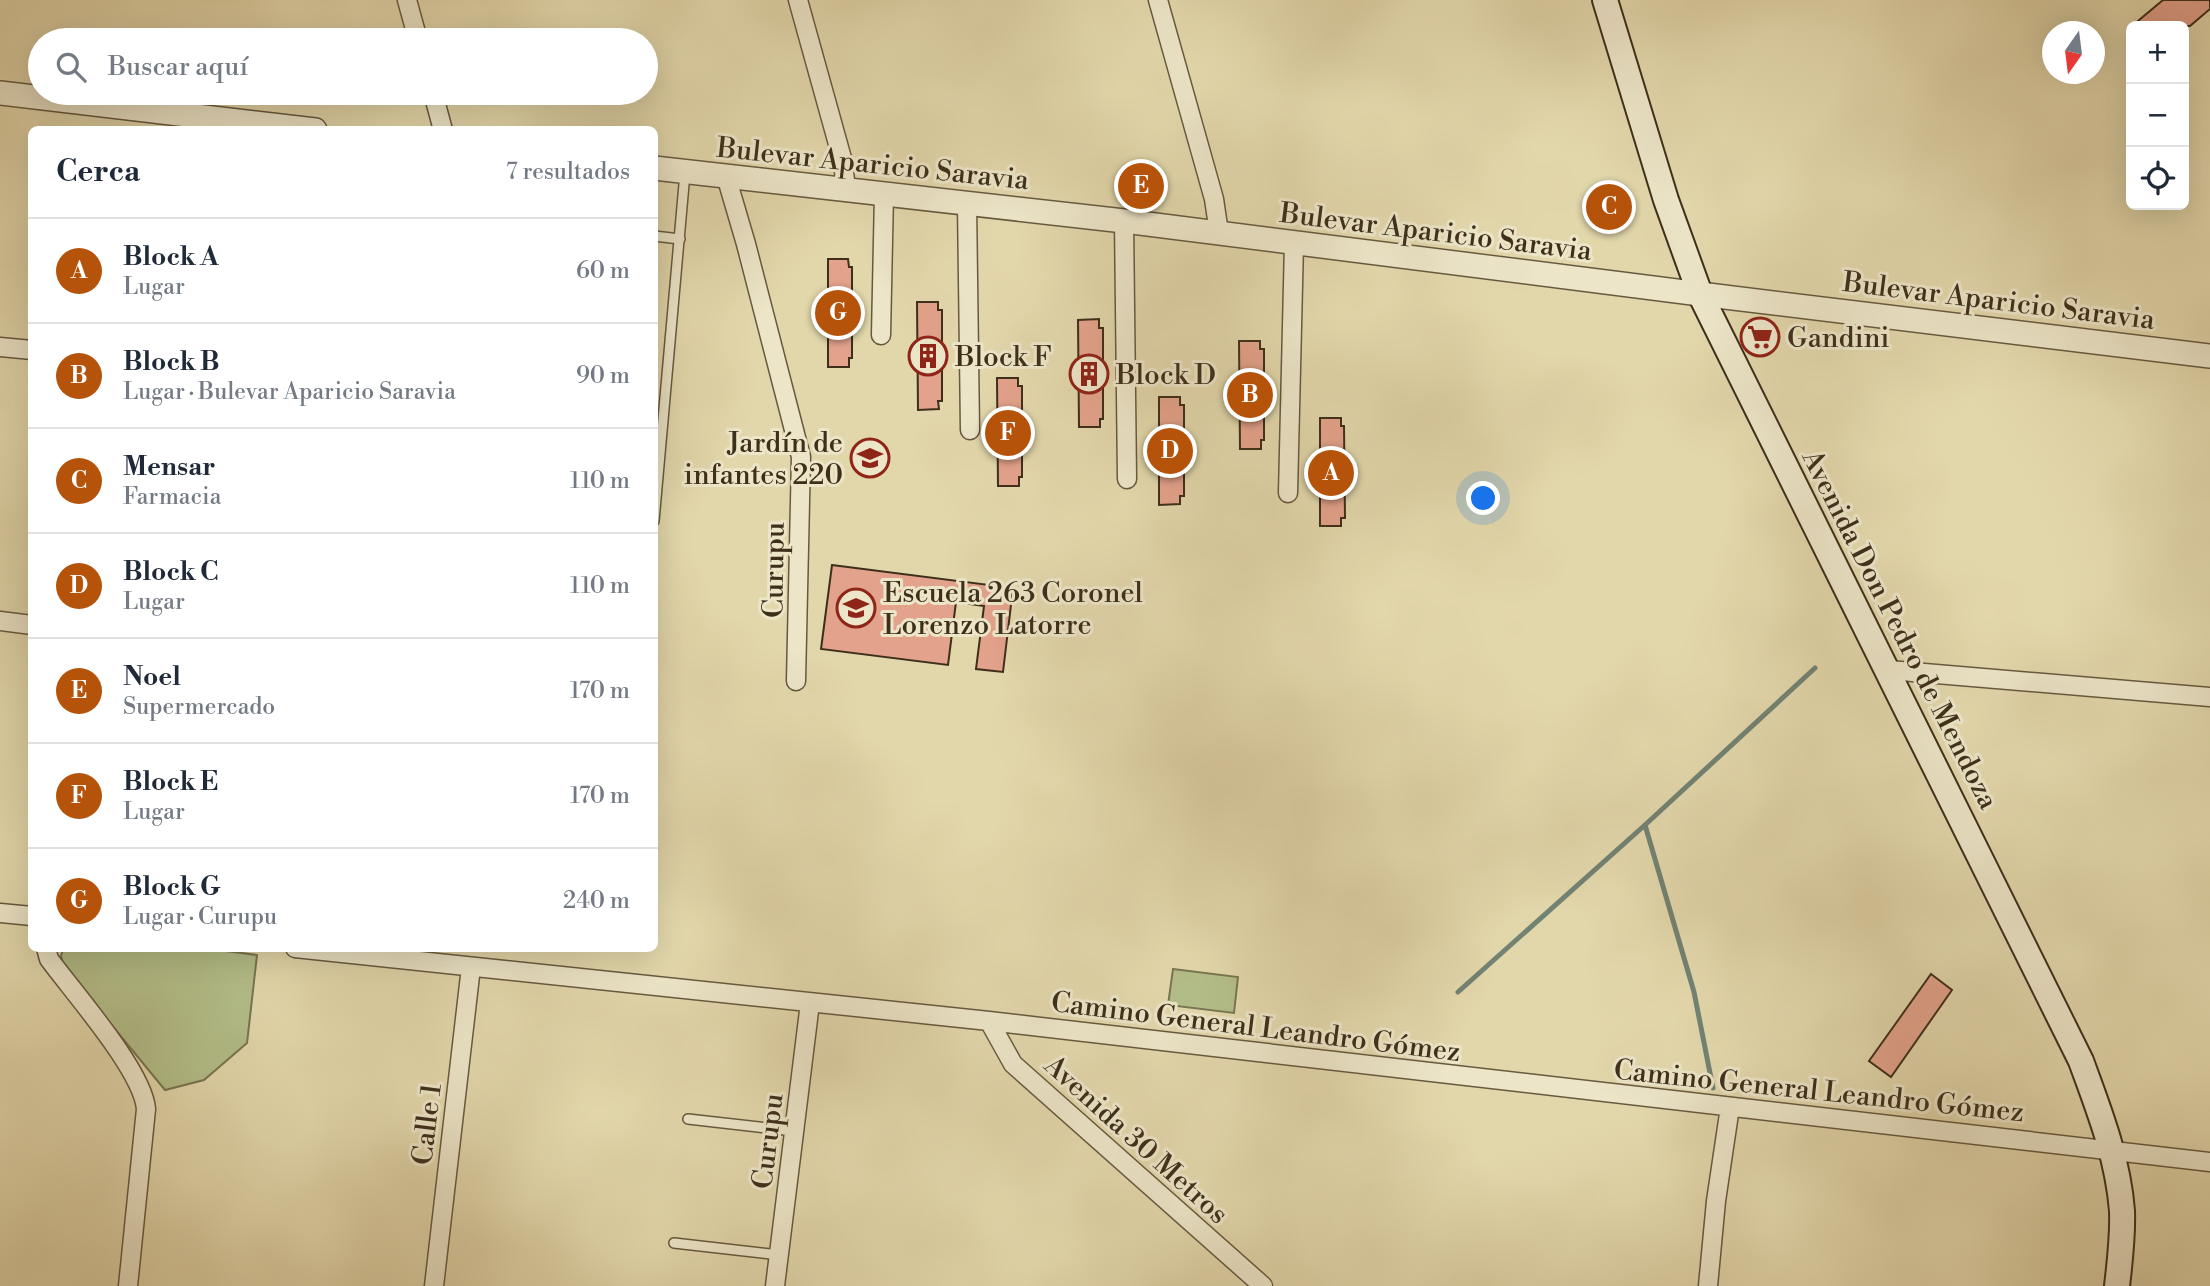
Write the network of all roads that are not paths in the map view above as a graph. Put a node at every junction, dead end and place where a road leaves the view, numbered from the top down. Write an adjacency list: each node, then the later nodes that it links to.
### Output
1 (407, 0): 5 (street)
2 (797, 0): 15 (street)
3 (1158, 0): 19 (street)
4 (1605, 0): 23 (main road, Avenida Don Pedro de Mendoza)
5 (415, 28)
6 (0, 93): 7 (street)
7 (28, 97)
8 (90, 105): 10 (street)
9 (436, 105): 11 (street)
10 (241, 125)
11 (442, 126)
12 (658, 169): 13 (street, Bulevar Aparicio Saravia)
13 (685, 172): 14 (street, Bulevar Aparicio Saravia); 21 (lane)
14 (726, 176): 15 (street, Bulevar Aparicio Saravia); 35 (street, Curupu)
15 (846, 190): 16 (street, Bulevar Aparicio Saravia)
16 (884, 194): 17 (street, Bulevar Aparicio Saravia); 24 (street)
17 (967, 203): 18 (street, Bulevar Aparicio Saravia); 28 (street)
18 (1124, 221): 19 (street, Bulevar Aparicio Saravia); 30 (street)
19 (1219, 233): 22 (street, Bulevar Aparicio Saravia)
20 (658, 236): 21 (lane)
21 (680, 239): 29 (lane)
22 (1294, 243): 23 (street, Bulevar Aparicio Saravia); 31 (street)
23 (1700, 294): 27 (street, Bulevar Aparicio Saravia); 34 (main road, Avenida Don Pedro de Mendoza)
24 (881, 335)
25 (0, 347): 26 (street)
26 (28, 350)
27 (2210, 356)
28 (970, 430)
29 (658, 478)
30 (1127, 479)
31 (1288, 493)
32 (0, 621): 33 (street)
33 (28, 624)
34 (1889, 670): 36 (street); 47 (main road, Avenida Don Pedro de Mendoza)
35 (796, 681)
36 (2210, 697)
37 (0, 913): 38 (street)
38 (28, 916)
39 (47, 952): 51 (street)
40 (332, 952): 41 (street, Camino General Leandro Gómez)
41 (471, 967): 42 (street, Camino General Leandro Gómez); 52 (street, Calle 1)
42 (810, 1003): 43 (street, Camino General Leandro Gómez); 46 (street, Curupu)
43 (989, 1021): 44 (street, Camino General Leandro Gómez); 54 (street, Avenida 30 Metros)
44 (1730, 1107): 47 (street, Camino General Leandro Gómez); 55 (street)
45 (688, 1119): 46 (lane)
46 (794, 1131): 50 (street, Curupu)
47 (2112, 1150): 48 (street, Camino General Leandro Gómez); 56 (main road, Avenida Don Pedro de Mendoza)
48 (2210, 1162)
49 (674, 1243): 50 (lane)
50 (779, 1255): 53 (street, Curupu)
51 (128, 1286)
52 (434, 1286)
53 (775, 1286)
54 (1263, 1286)
55 (1708, 1286)
56 (2117, 1286)

